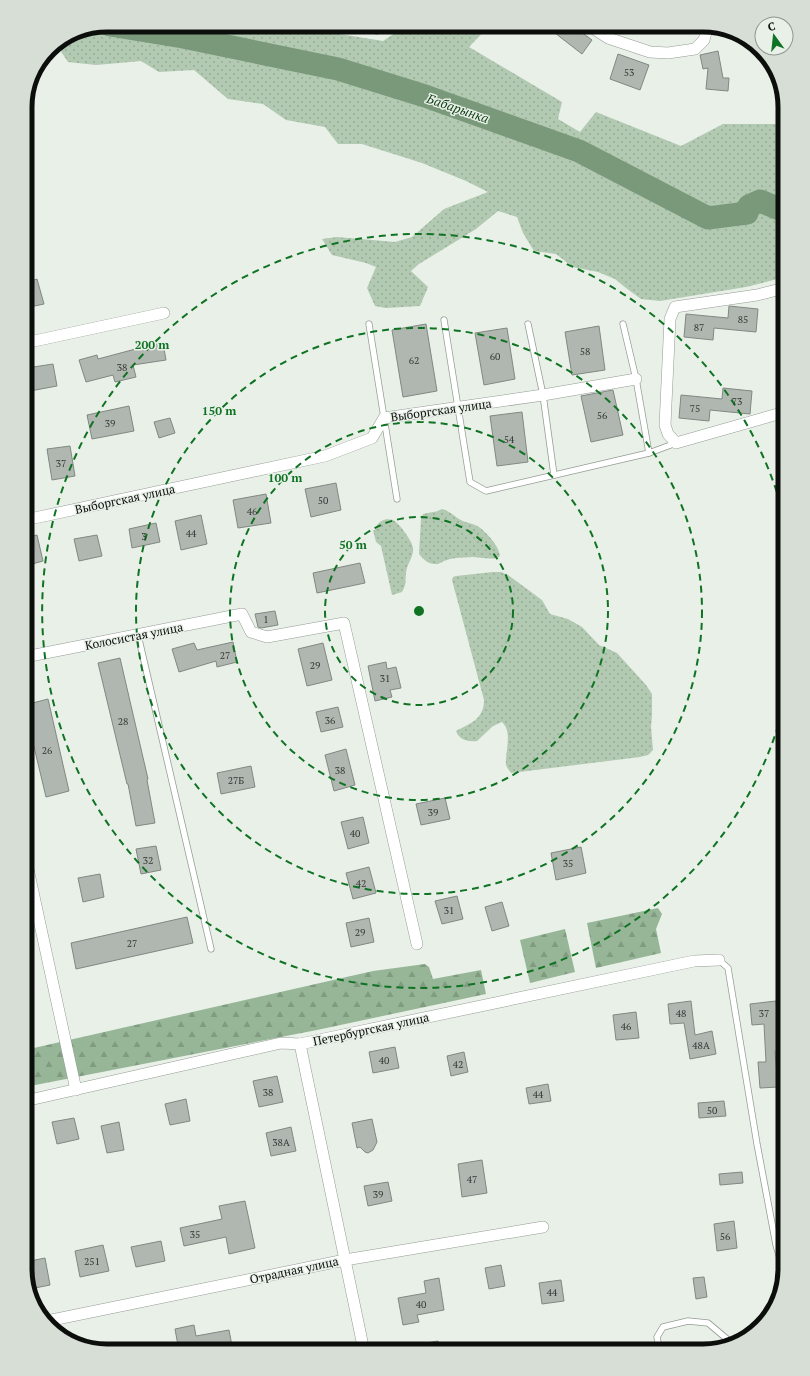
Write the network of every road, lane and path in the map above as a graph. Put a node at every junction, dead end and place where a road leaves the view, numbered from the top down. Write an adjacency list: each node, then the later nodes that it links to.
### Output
1 (599, 32): 2 (street)
2 (706, 32)
3 (778, 290): 15 (street)
4 (164, 313): 9 (street)
5 (444, 320): 12 (lane)
6 (369, 324): 14 (lane)
7 (528, 324): 11 (lane)
8 (623, 324): 10 (lane)
9 (32, 341)
10 (636, 379): 11 (street, Выборгская улица); 16 (lane)
11 (543, 396): 12 (street, Выборгская улица); 17 (lane)
12 (458, 407): 14 (street, Выборгская улица); 17 (lane)
13 (778, 414): 15 (street)
14 (384, 418): 18 (lane); 19 (street, Выборгская улица)
15 (676, 443): 16 (lane)
16 (649, 453): 17 (lane)
17 (554, 475)
18 (397, 499)
19 (32, 519)
20 (138, 635): 21 (street, Колосистая улица); 23 (street, Колосистая улица); 24 (lane)
21 (32, 656)
22 (32, 887): 27 (street)
23 (417, 944)
24 (211, 949)
25 (719, 960): 26 (street, Петербургская улица); 30 (lane)
26 (300, 1044): 27 (street, Петербургская улица); 31 (street)
27 (76, 1090): 28 (street, Петербургская улица)
28 (32, 1099)
29 (543, 1227): 31 (street, Отрадная улица)
30 (778, 1252)
31 (344, 1260): 32 (street, Отрадная улица); 34 (street)
32 (52, 1320)
33 (727, 1340): 35 (lane)
34 (362, 1344)
35 (658, 1344)

